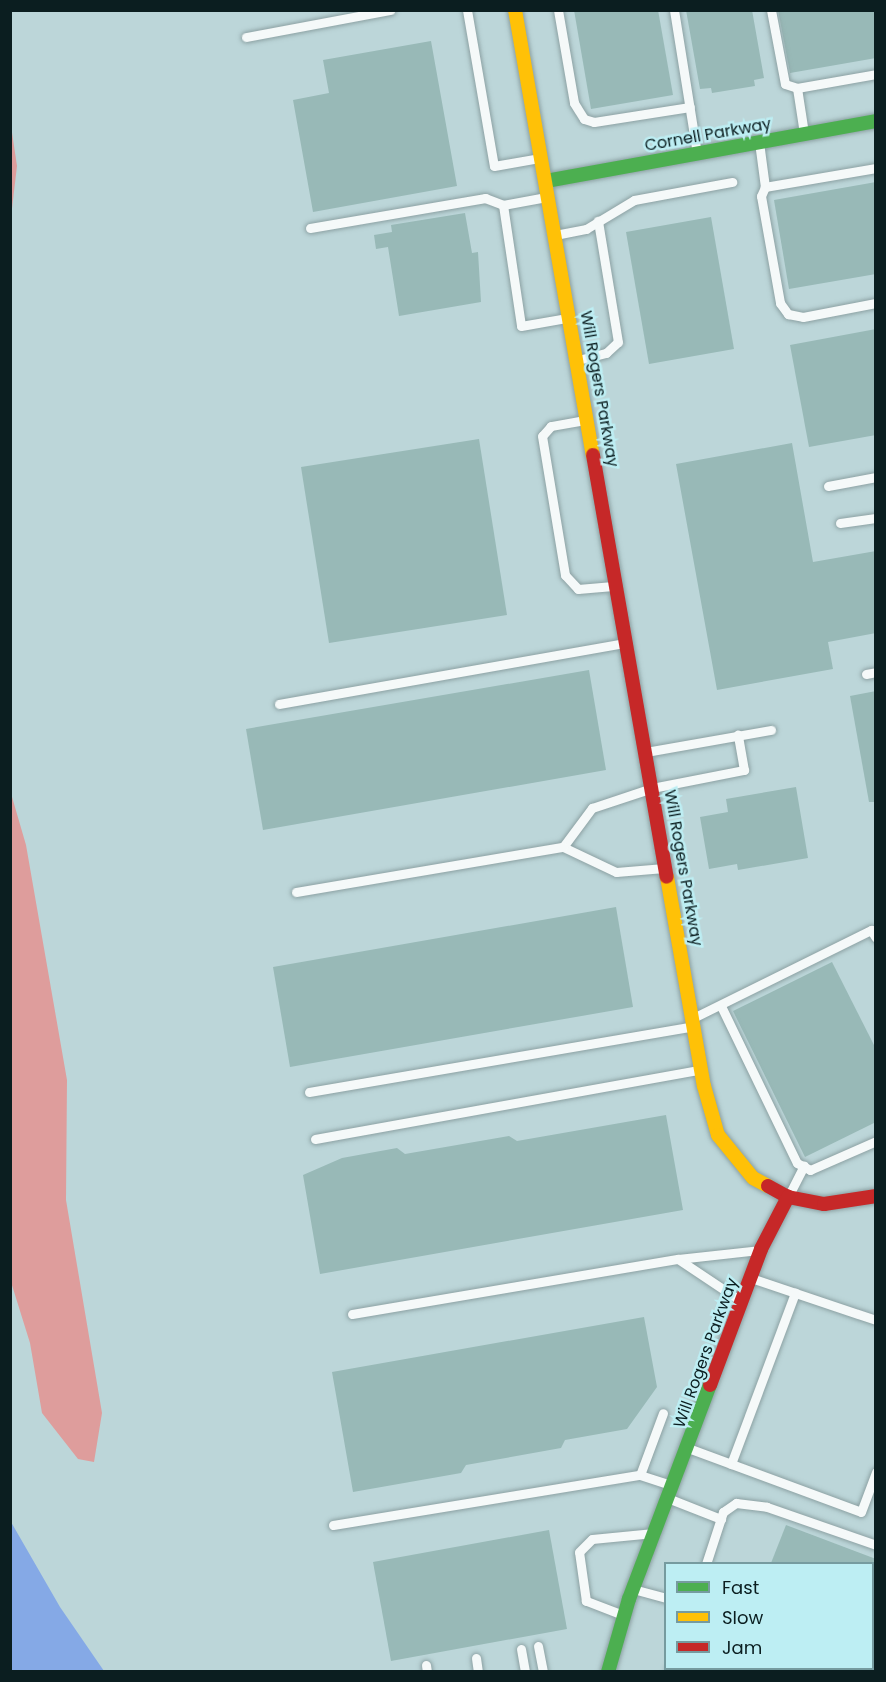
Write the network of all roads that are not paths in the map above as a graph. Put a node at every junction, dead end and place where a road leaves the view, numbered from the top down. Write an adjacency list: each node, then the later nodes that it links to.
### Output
1 (390, 10): 7 (lane)
2 (467, 10): 15 (lane)
3 (514, 10): 15 (street, Will Rogers Parkway)
4 (558, 10): 10 (lane)
5 (674, 10): 10 (lane)
6 (771, 10): 9 (lane)
7 (246, 37)
8 (876, 74): 9 (lane)
9 (797, 88): 12 (lane)
10 (690, 107): 14 (lane)
11 (876, 121): 12 (street, Cornell Parkway)
12 (804, 134): 13 (street, Cornell Parkway)
13 (759, 142): 14 (street, Cornell Parkway); 19 (lane)
14 (697, 153): 17 (street, Cornell Parkway)
15 (541, 158): 17 (street, Will Rogers Parkway)
16 (876, 168): 19 (lane)
17 (546, 181): 20 (street, Will Rogers Parkway)
18 (732, 182): 22 (lane)
19 (765, 187): 25 (lane)
20 (548, 197): 21 (lane); 24 (street, Will Rogers Parkway)
21 (503, 205): 23 (lane); 26 (lane)
22 (598, 221): 24 (lane); 27 (lane)
23 (310, 228)
24 (555, 236): 26 (street, Will Rogers Parkway)
25 (876, 303)
26 (569, 317): 27 (street, Will Rogers Parkway)
27 (577, 361): 28 (street, Will Rogers Parkway)
28 (587, 419): 33 (street, Will Rogers Parkway); 33 (lane)
29 (876, 477): 30 (lane)
30 (828, 486)
31 (876, 518): 32 (lane)
32 (840, 523)
33 (616, 585): 34 (street, Will Rogers Parkway)
34 (626, 642): 35 (lane); 38 (street, Will Rogers Parkway)
35 (279, 704)
36 (771, 730): 37 (lane)
37 (738, 735): 38 (lane); 39 (lane)
38 (646, 752): 39 (street, Will Rogers Parkway)
39 (652, 788): 40 (lane); 41 (street, Will Rogers Parkway)
40 (563, 847): 41 (lane); 42 (lane)
41 (666, 868): 45 (street, Will Rogers Parkway)
42 (296, 892)
43 (876, 938): 44 (lane)
44 (721, 1006): 45 (lane); 50 (lane)
45 (693, 1022): 46 (street, Will Rogers Parkway); 47 (lane)
46 (701, 1070): 48 (lane); 51 (street, Will Rogers Parkway)
47 (309, 1092)
48 (315, 1138)
49 (876, 1141): 50 (lane)
50 (804, 1166): 51 (lane)
51 (788, 1197): 52 (street); 53 (street, Will Rogers Parkway)
52 (876, 1197)
53 (761, 1249): 54 (lane); 55 (street, Will Rogers Parkway)
54 (678, 1258): 57 (lane); 58 (lane)
55 (751, 1278): 56 (lane); 57 (street, Will Rogers Parkway)
56 (795, 1293): 59 (lane); 62 (lane)
57 (743, 1302): 61 (street, Will Rogers Parkway)
58 (352, 1314)
59 (876, 1320)
60 (663, 1413): 64 (lane)
61 (688, 1448): 62 (lane); 65 (street, Will Rogers Parkway)
62 (731, 1464): 63 (lane)
63 (876, 1472)
64 (640, 1475): 65 (lane); 67 (lane)
65 (672, 1493): 66 (lane); 68 (street, Will Rogers Parkway)
66 (721, 1519): 69 (lane); 70 (lane)
67 (333, 1525)
68 (656, 1533): 71 (street, Will Rogers Parkway); 73 (lane)
69 (876, 1545)
70 (706, 1562)
71 (633, 1589): 72 (lane); 73 (street, Will Rogers Parkway)
72 (664, 1597)
73 (624, 1615): 80 (street, Will Rogers Parkway)
74 (538, 1646): 79 (lane)
75 (521, 1649): 78 (lane)
76 (476, 1658): 77 (lane)
77 (478, 1671)
78 (525, 1671)
79 (543, 1671)
80 (608, 1671)

